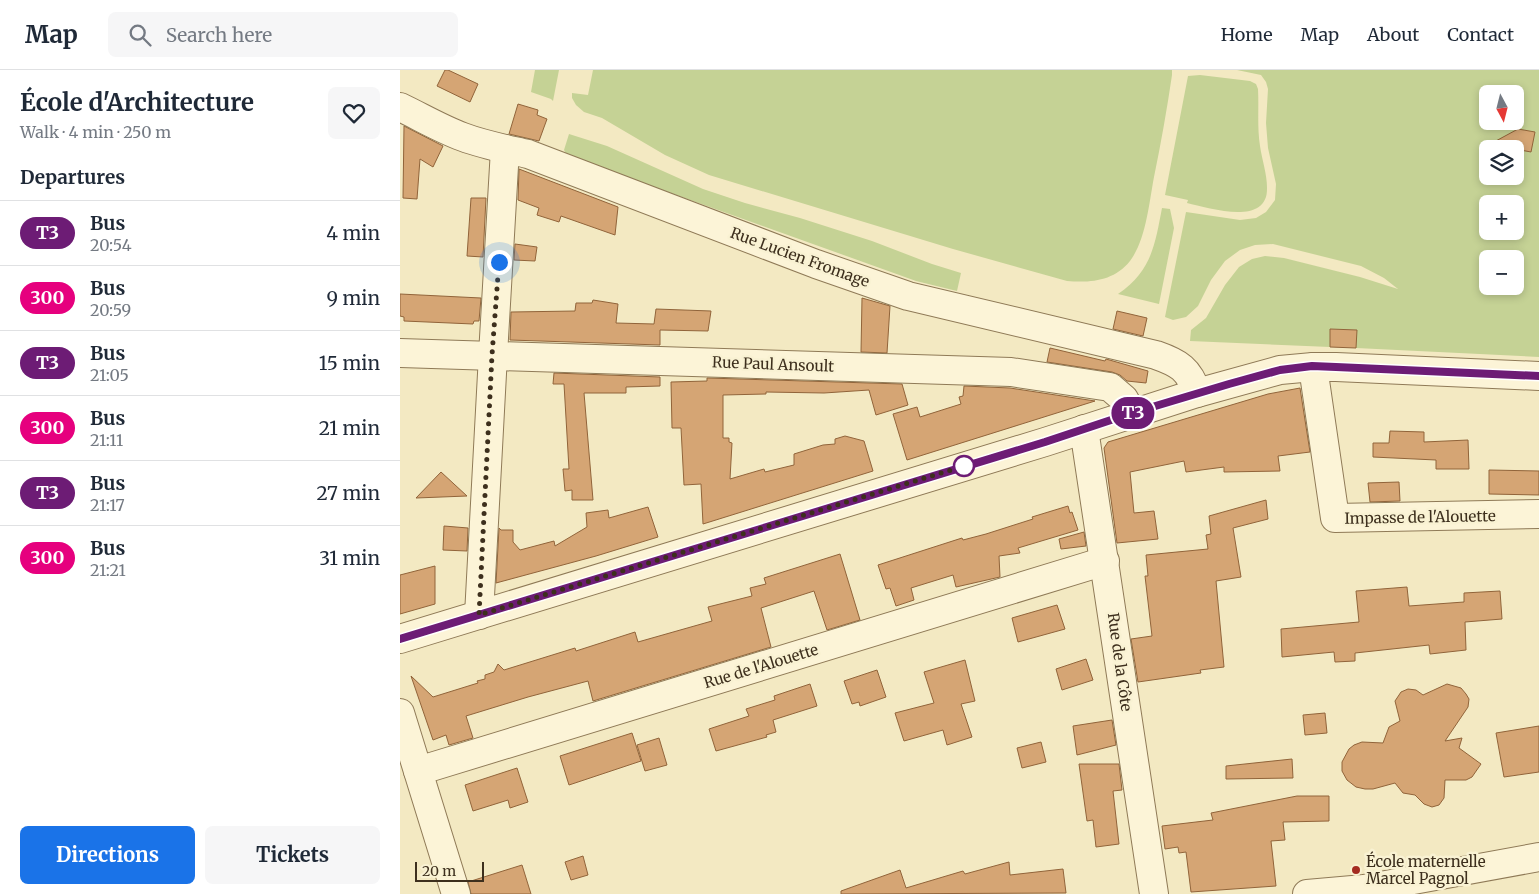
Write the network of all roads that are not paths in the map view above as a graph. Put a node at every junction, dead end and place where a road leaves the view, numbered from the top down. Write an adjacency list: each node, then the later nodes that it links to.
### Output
1 (400, 106): 2 (street, Rue Lucien Fromage)
2 (506, 149): 4 (street); 7 (street, Rue Lucien Fromage)
3 (400, 353): 4 (street, Rue Paul Ansoult)
4 (492, 355): 8 (street, Rue Paul Ansoult); 12 (street)
5 (1312, 366): 6 (street); 7 (street); 10 (street, Impasse de l'Alouette)
6 (1539, 376)
7 (1197, 393): 8 (street)
8 (1132, 413): 9 (street)
9 (1084, 429): 11 (street, Rue de la Côte); 12 (street)
10 (1539, 514)
11 (1105, 561): 15 (street, Rue de l'Alouette); 18 (street, Rue de la Côte)
12 (479, 615): 13 (street)
13 (400, 639)
14 (400, 713): 15 (street)
15 (418, 771): 17 (street)
16 (1539, 857): 19 (street)
17 (456, 894)
18 (1154, 894)
19 (1307, 894)

